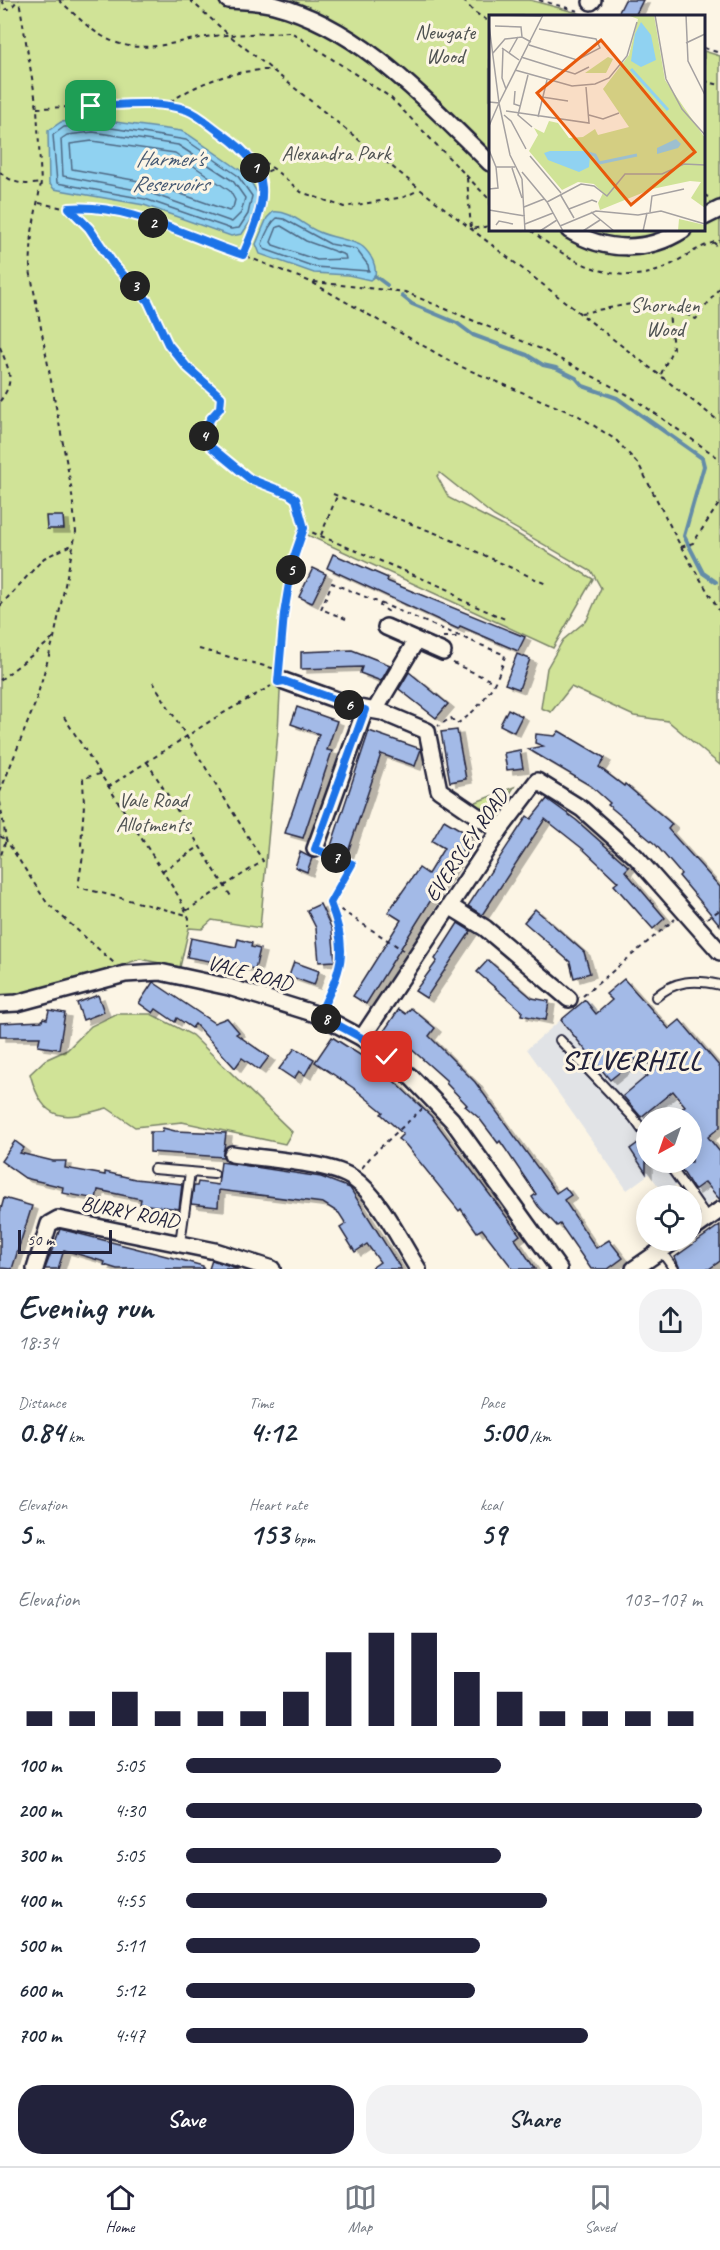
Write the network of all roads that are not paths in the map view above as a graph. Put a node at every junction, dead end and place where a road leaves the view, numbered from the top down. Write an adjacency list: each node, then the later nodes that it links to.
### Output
1 (228, 0): 2 (street)
2 (489, 162)
3 (720, 209): 4 (street)
4 (705, 216)
5 (571, 231): 6 (street)
6 (680, 231)
7 (386, 627): 8 (street)
8 (416, 641): 9 (street); 11 (street)
9 (439, 651)
10 (280, 678): 11 (street)
11 (370, 710): 12 (street); 13 (street)
12 (499, 831): 14 (street, EVERSLEY ROAD); 15 (street, EVERSLEY ROAD)
13 (315, 849)
14 (451, 907): 18 (street); 20 (street, EVERSLEY ROAD)
15 (720, 952)
16 (720, 985): 17 (lane)
17 (656, 997)
18 (569, 999)
19 (0, 1004): 20 (street, VALE ROAD)
20 (362, 1038): 34 (street, VALE ROAD)
21 (560, 1040): 22 (lane)
22 (636, 1121)
23 (232, 1154): 33 (street)
24 (154, 1169): 25 (lane)
25 (190, 1172): 26 (lane); 29 (lane)
26 (214, 1174)
27 (702, 1205): 28 (lane)
28 (714, 1214)
29 (180, 1243): 31 (street, BURRY ROAD); 32 (street, BURRY ROAD)
30 (661, 1251): 35 (street); 36 (lane)
31 (35, 1269)
32 (272, 1269)
33 (418, 1269)
34 (559, 1269)
35 (634, 1269)
36 (674, 1269)

